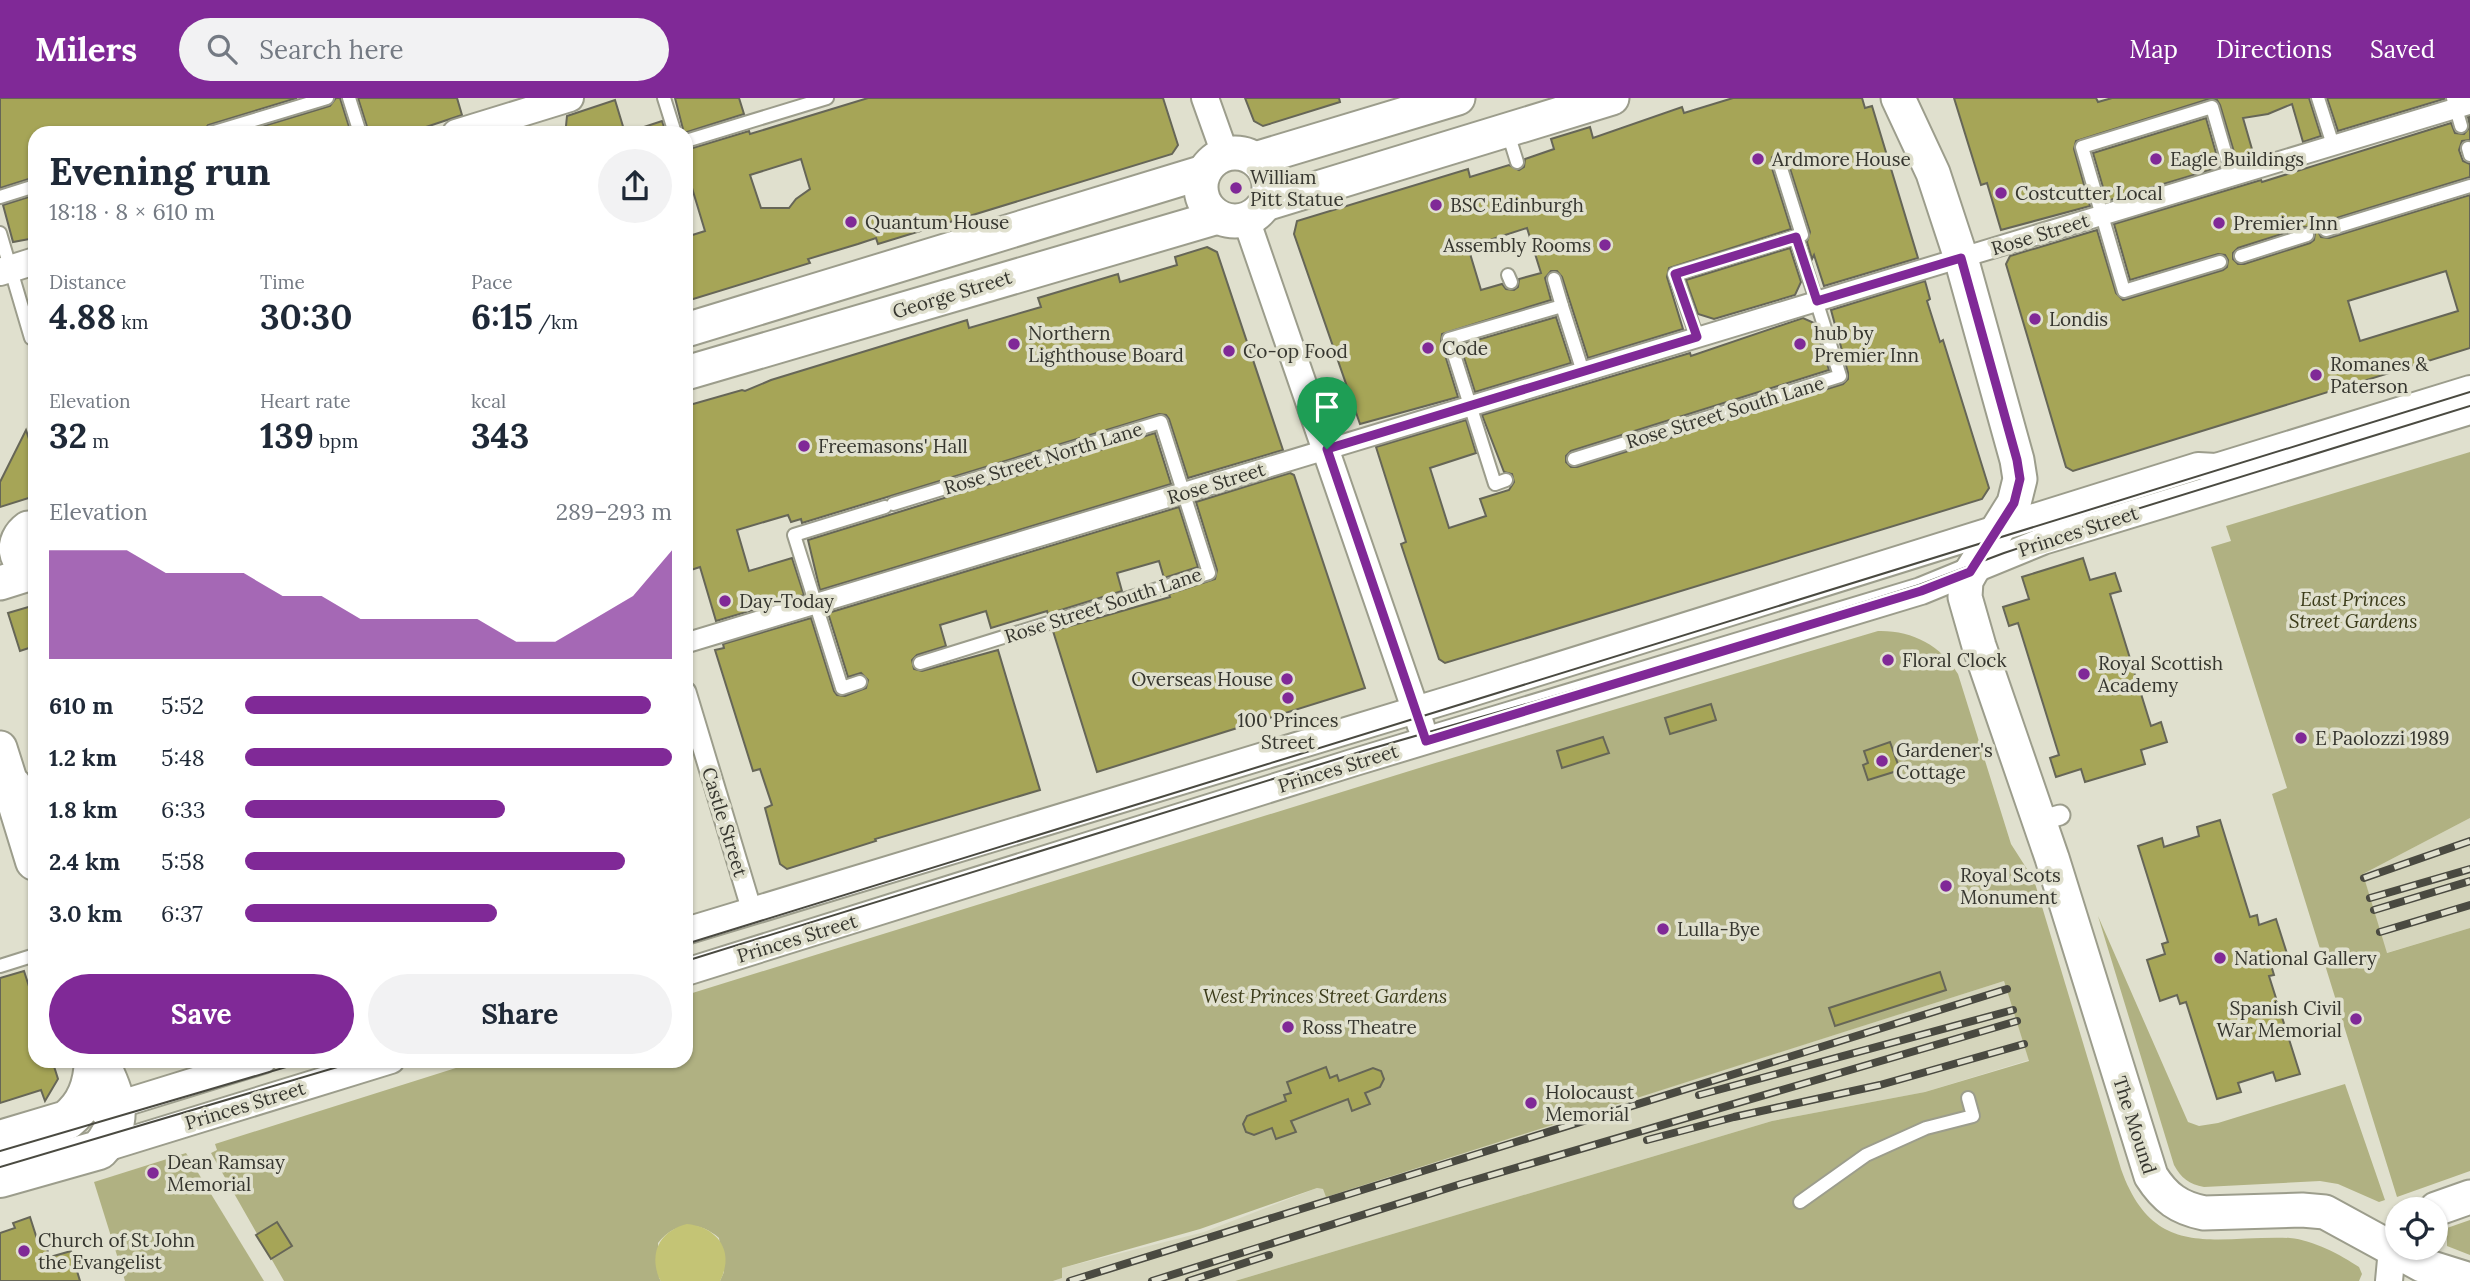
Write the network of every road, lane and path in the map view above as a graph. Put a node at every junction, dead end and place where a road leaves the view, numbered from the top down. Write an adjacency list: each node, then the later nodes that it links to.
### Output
1 (327, 98): 14 (lane)
2 (349, 98): 15 (lane)
3 (570, 98): 13 (street)
4 (664, 98): 17 (lane)
5 (827, 98): 19 (lane)
6 (1205, 98): 21 (street)
7 (1458, 98): 21 (street)
8 (1612, 98): 18 (street, George Street)
9 (1898, 98): 24 (street)
10 (1925, 98): 24 (street)
11 (2318, 98): 20 (lane)
12 (2460, 109): 20 (street, Rose Street)
13 (514, 115): 16 (street)
14 (234, 126)
15 (358, 126)
16 (479, 126)
17 (673, 126)
18 (1507, 129): 22 (lane); 29 (street, George Street)
19 (693, 139)
20 (2333, 145): 25 (street, Rose Street)
21 (1228, 162): 29 (street); 29 (street); 43 (street)
22 (1517, 162)
23 (1779, 162): 34 (lane)
24 (1933, 173): 36 (street, The Mound)
25 (2232, 176): 30 (street, Rose Street); 30 (lane)
26 (2470, 186): 31 (lane)
27 (28, 188): 28 (lane)
28 (0, 197)
29 (1243, 213): 45 (street, George Street); 50 (street)
30 (2101, 215): 36 (street, Rose Street); 37 (lane)
31 (2326, 230)
32 (0, 233): 38 (lane)
33 (2306, 235): 35 (lane)
34 (1796, 237): 40 (lane); 44 (lane)
35 (2241, 256)
36 (1961, 258): 40 (street, Rose Street); 54 (street, The Mound)
37 (2220, 262)
38 (15, 267): 42 (lane)
39 (1554, 279): 41 (lane)
40 (1817, 301): 44 (street, Rose Street); 51 (lane, Rose Street South Lane)
41 (1562, 306): 46 (lane); 48 (lane)
42 (28, 325)
43 (693, 328)
44 (1697, 337): 46 (street, Rose Street)
45 (693, 371)
46 (1583, 372): 48 (street, Rose Street)
47 (2470, 389): 54 (street, Princes Street)
48 (1471, 406): 50 (street, Rose Street); 52 (lane)
49 (2470, 411): 57 (street, Princes Street)
50 (1327, 449): 53 (street, Rose Street); 64 (street)
51 (1574, 459)
52 (1506, 480)
53 (1184, 493): 60 (street, Rose Street); 60 (lane, Rose Street North Lane); 62 (lane, Rose Street South Lane)
54 (1998, 528): 57 (street, The Mound); 64 (street, Princes Street)
55 (21, 530): 56 (street)
56 (28, 568)
57 (1970, 572): 66 (street, Princes Street); 88 (street, The Mound)
58 (28, 573): 59 (street)
59 (0, 583)
60 (816, 604): 61 (street, Rose Street); 63 (lane)
61 (693, 641)
62 (920, 663)
63 (860, 682)
64 (1416, 708): 66 (street); 70 (street, Princes Street)
65 (693, 715): 70 (street, Castle Street)
66 (1426, 741): 74 (street, Princes Street)
67 (0, 748): 68 (street)
68 (6, 788): 69 (main road)
69 (28, 837)
70 (752, 911): 71 (street, Princes Street)
71 (693, 929)
72 (28, 957): 73 (lane)
73 (0, 965)
74 (693, 970)
75 (94, 1068): 81 (main road)
76 (99, 1068): 80 (main road)
77 (237, 1068): 80 (street, Princes Street)
78 (365, 1068): 83 (street, Princes Street)
79 (1968, 1098): 86 (lane)
80 (115, 1106): 81 (street, Princes Street); 83 (main road)
81 (67, 1120): 82 (main road, Princes Street)
82 (0, 1140)
83 (99, 1150): 84 (main road, Princes Street)
84 (0, 1178)
85 (2470, 1197): 87 (street)
86 (1800, 1202)
87 (2448, 1205)
88 (2385, 1249)
89 (2409, 1260): 90 (street, The Mound)
90 (2470, 1280)

